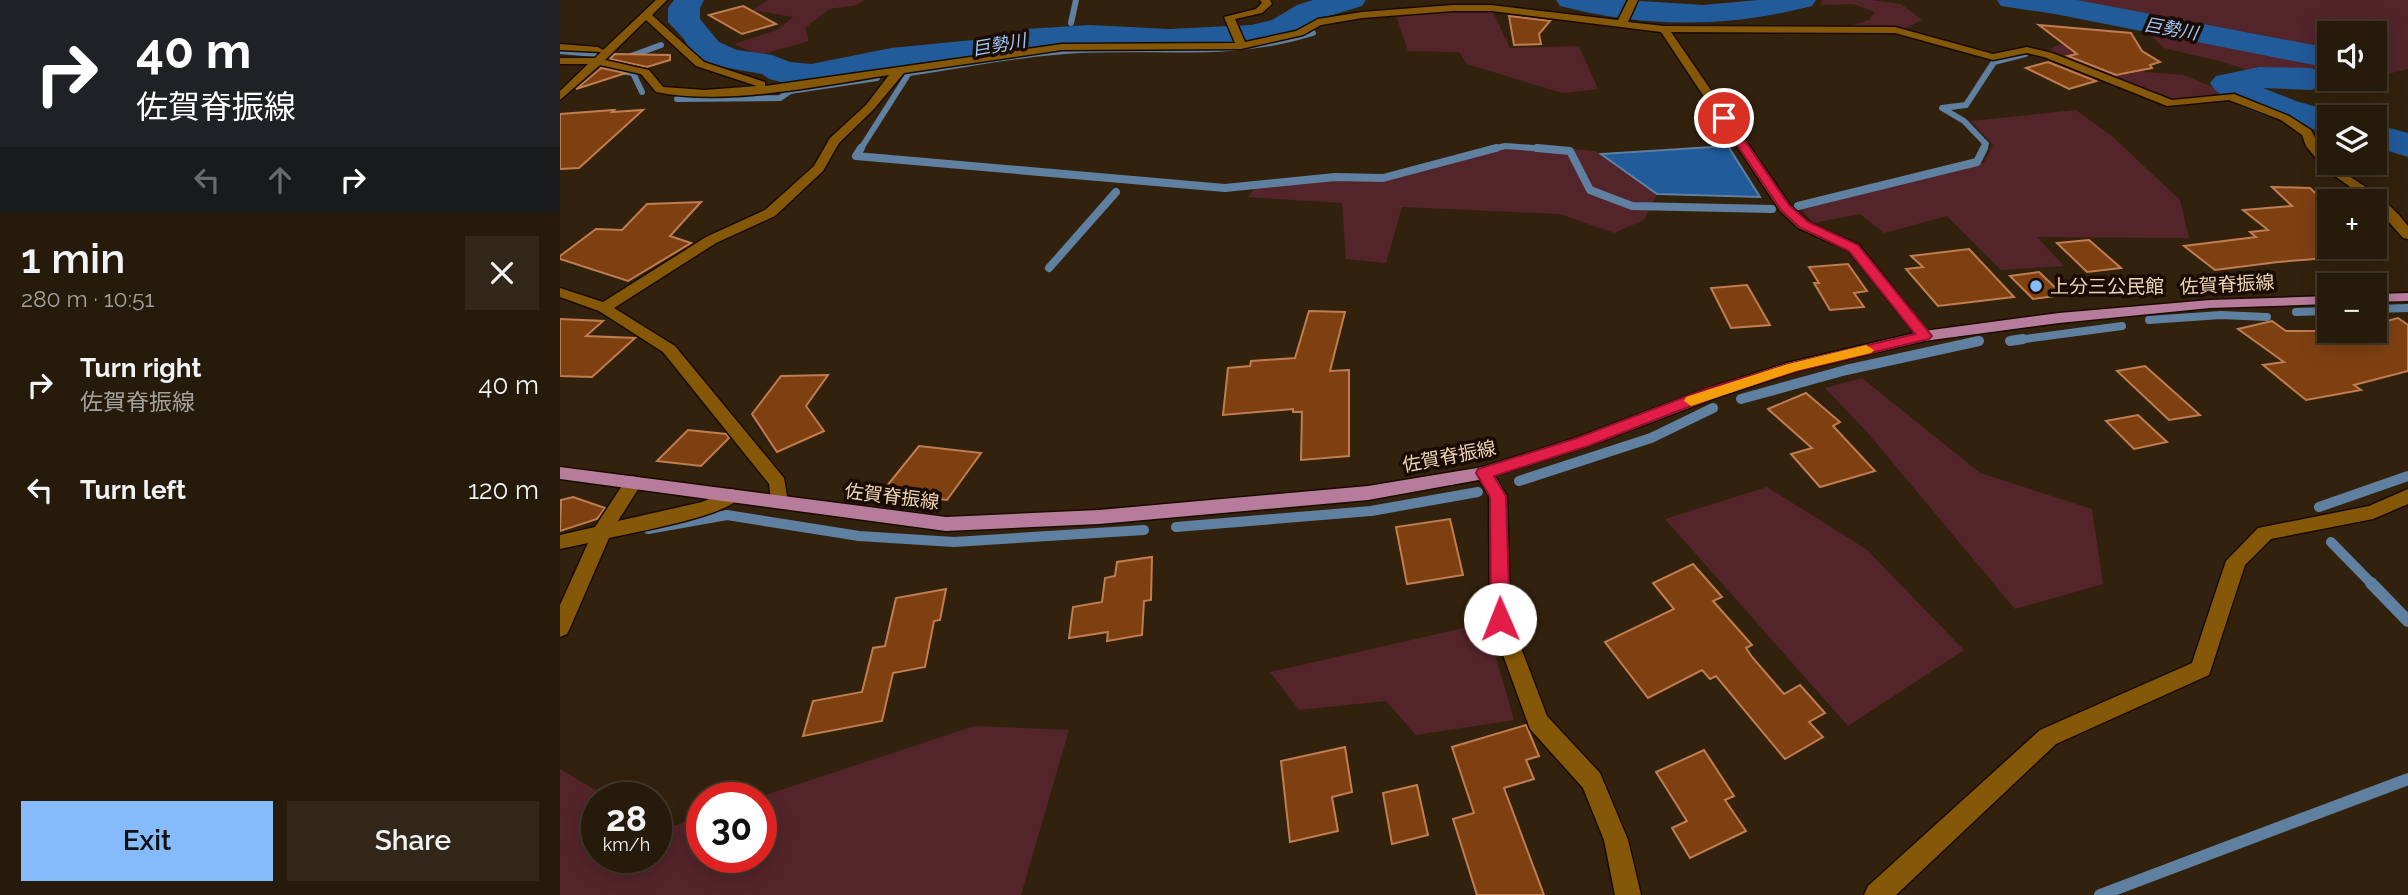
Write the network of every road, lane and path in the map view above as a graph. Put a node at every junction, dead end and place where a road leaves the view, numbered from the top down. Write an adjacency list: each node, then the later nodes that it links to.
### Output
1 (662, 0): 4 (street)
2 (1265, 0): 7 (street)
3 (1632, 2): 5 (street)
4 (646, 15): 9 (street); 13 (street)
5 (1623, 21): 6 (street); 7 (street)
6 (1664, 29): 15 (street); 21 (street)
7 (1241, 46): 12 (street)
8 (560, 47): 9 (street)
9 (607, 51): 11 (street)
10 (560, 61): 11 (street)
11 (596, 61): 13 (street); 14 (street)
12 (902, 69): 13 (street); 20 (street)
13 (780, 88)
14 (560, 97)
15 (2408, 235)
16 (560, 292): 20 (street)
17 (2408, 297): 18 (main road)
18 (2387, 298)
19 (2317, 300): 21 (main road, 佐賀脊振線)
20 (604, 308): 27 (street)
21 (1924, 336): 23 (main road, 佐賀脊振線)
22 (560, 473): 24 (main road, 佐賀脊振線)
23 (1484, 473): 27 (main road, 佐賀脊振線); 31 (street)
24 (632, 483): 25 (main road, 佐賀脊振線); 28 (street)
25 (732, 496): 27 (main road, 佐賀脊振線); 28 (street)
26 (2408, 496): 32 (street)
27 (779, 502)
28 (603, 530): 29 (street); 30 (street)
29 (560, 542)
30 (560, 628)
31 (1628, 895)
32 (1877, 895)

